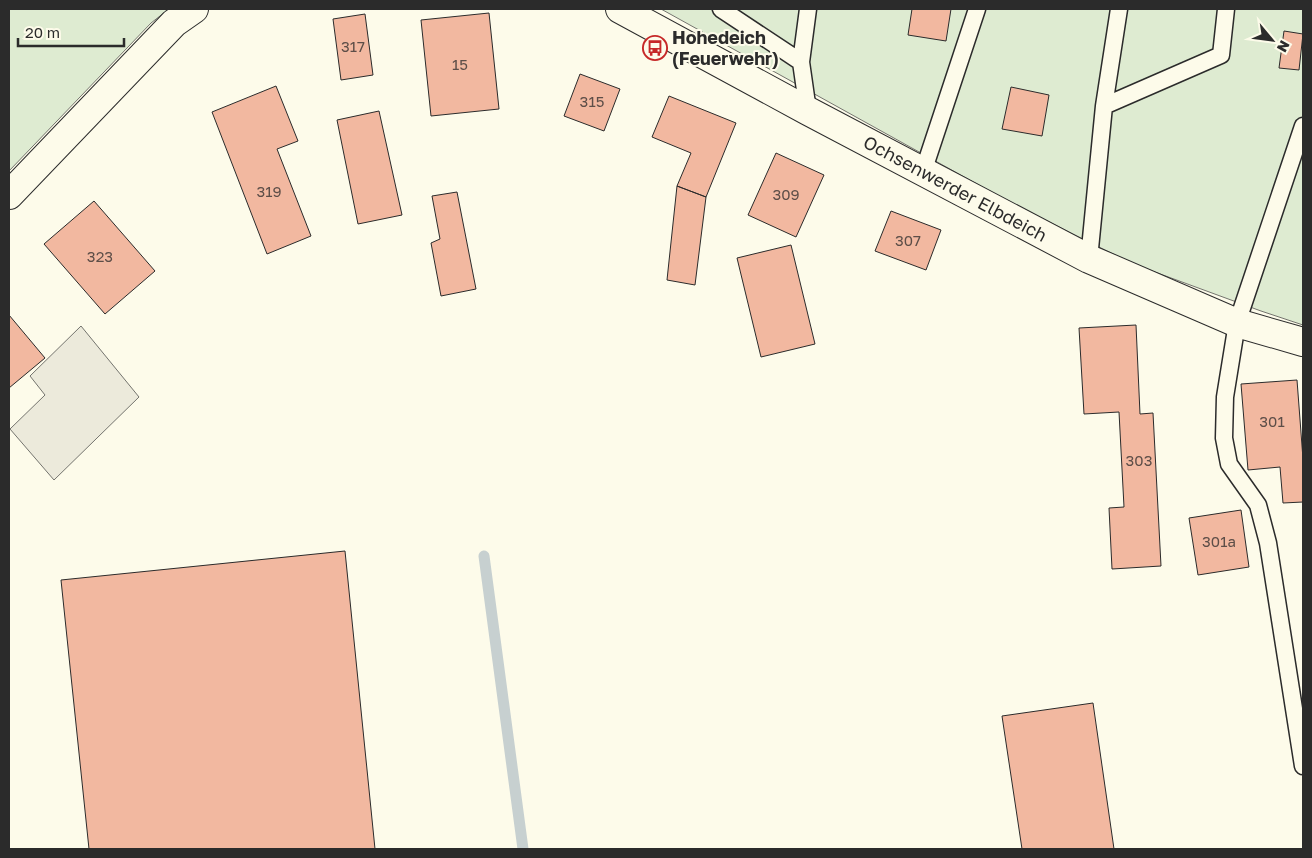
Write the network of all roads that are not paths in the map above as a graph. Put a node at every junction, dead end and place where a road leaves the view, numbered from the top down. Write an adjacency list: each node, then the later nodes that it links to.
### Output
1 (620, 9): 10 (street, Ochsenwerder Elbdeich)
2 (721, 9): 8 (lane)
3 (808, 9): 8 (lane)
4 (977, 9): 12 (lane)
5 (1118, 9): 9 (lane)
6 (1226, 9): 9 (lane)
7 (179, 14): 13 (street)
8 (801, 62): 10 (lane)
9 (1104, 106): 14 (lane)
10 (808, 111): 12 (street, Ochsenwerder Elbdeich)
11 (1303, 126): 15 (lane)
12 (923, 172): 14 (street, Ochsenwerder Elbdeich)
13 (9, 195)
14 (1090, 259): 15 (street, Ochsenwerder Elbdeich)
15 (1237, 323): 16 (street, Ochsenwerder Elbdeich); 17 (lane)
16 (1303, 342)
17 (1303, 766)

